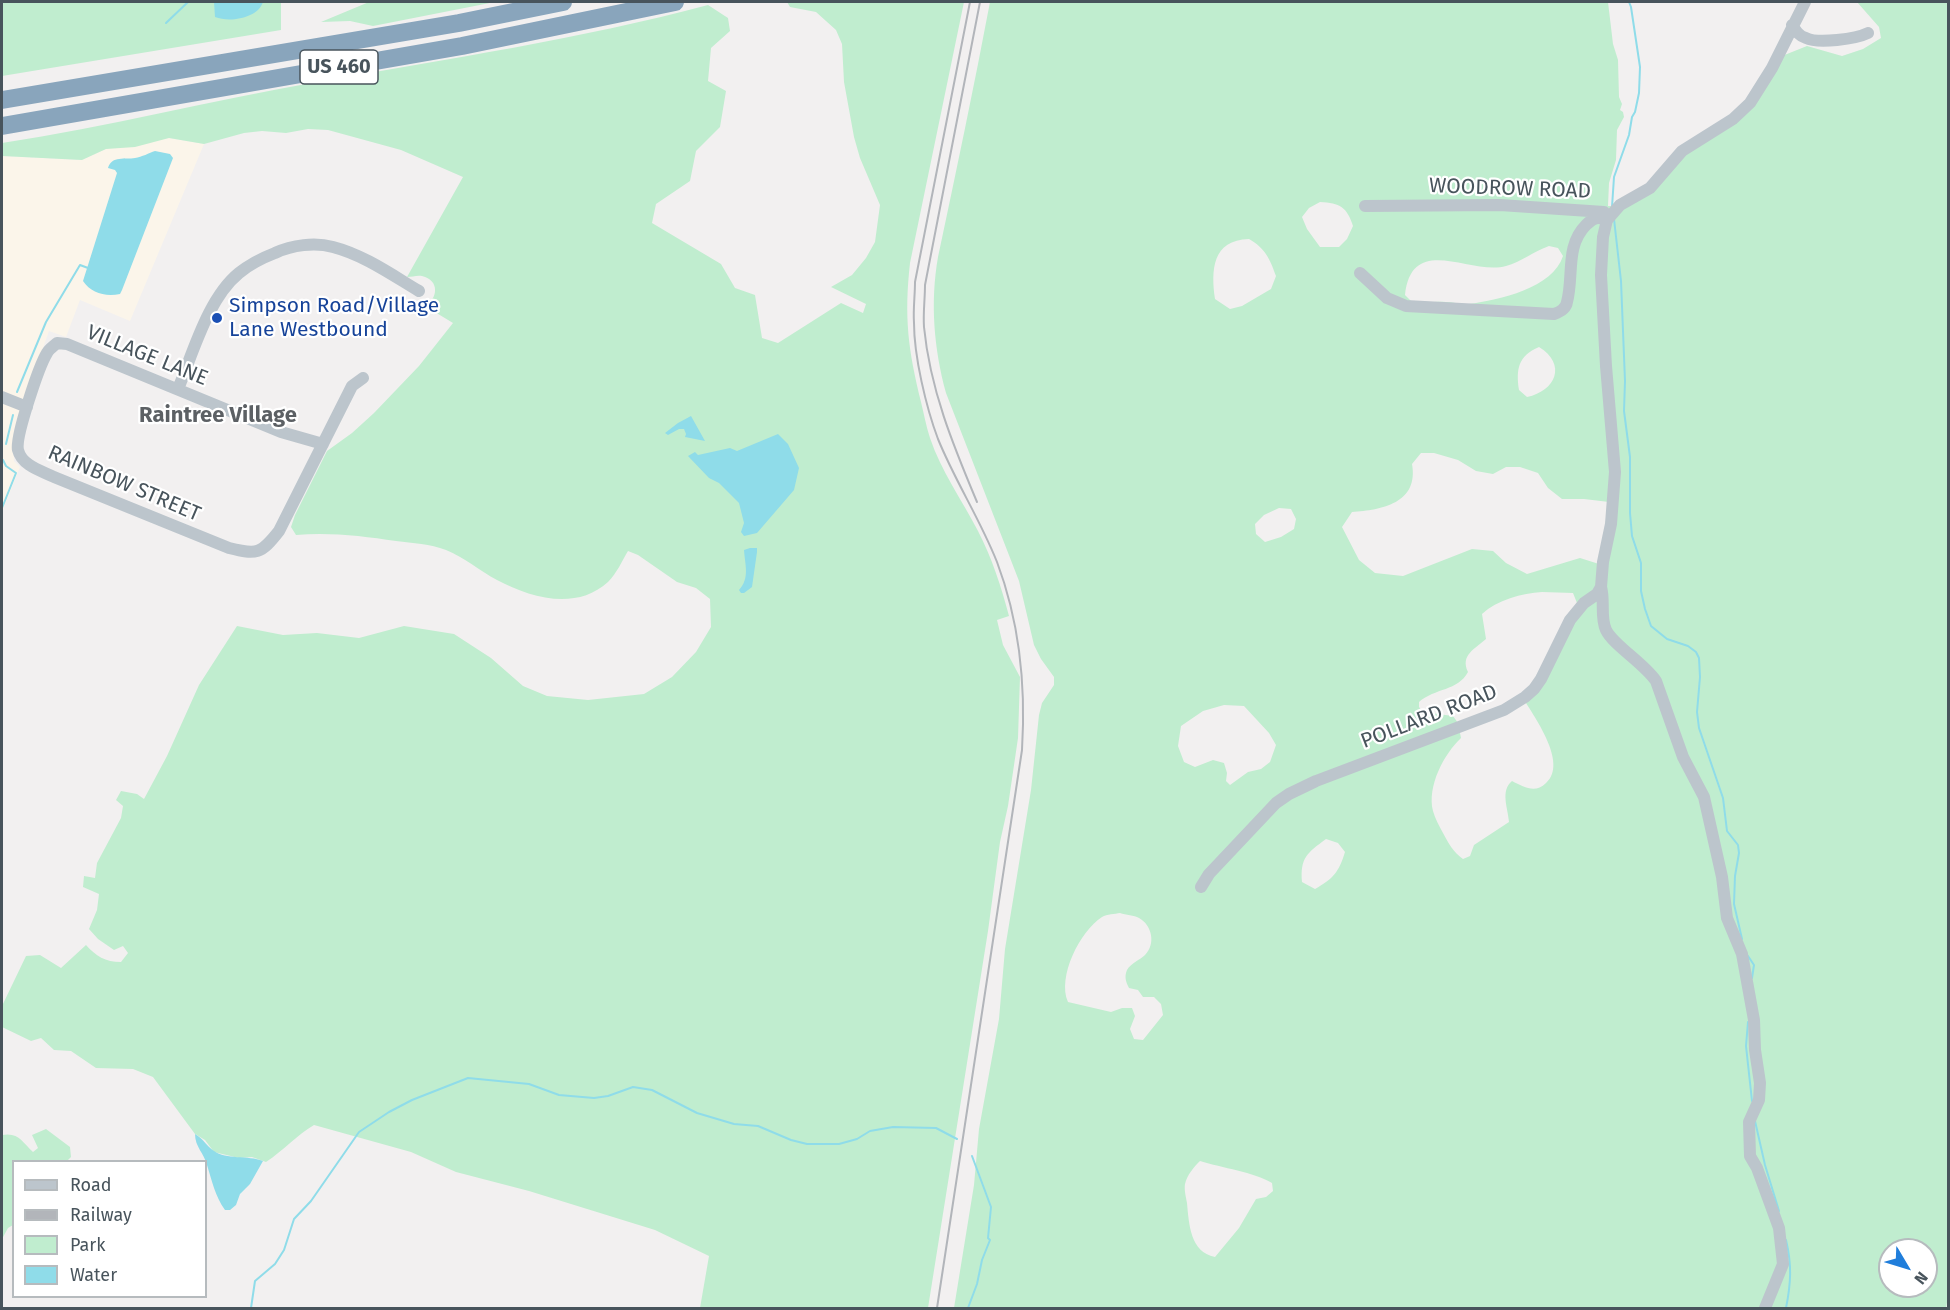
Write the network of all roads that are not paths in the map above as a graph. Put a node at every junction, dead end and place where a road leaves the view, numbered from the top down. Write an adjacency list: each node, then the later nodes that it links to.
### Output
1 (563, 2): 6 (highway, US 460)
2 (675, 2): 7 (highway, US 460)
3 (1805, 2): 4 (street, WOODROW ROAD)
4 (1792, 25): 5 (street); 9 (street, WOODROW ROAD)
5 (1868, 33)
6 (2, 100)
7 (2, 126)
8 (1365, 206): 9 (street, WOODROW ROAD)
9 (1609, 217): 10 (street); 18 (street)
10 (1360, 273)
11 (419, 291): 14 (street)
12 (57, 343): 14 (street, VILLAGE LANE); 16 (street, RAINBOW STREET)
13 (363, 378): 17 (street)
14 (178, 390): 17 (street, VILLAGE LANE)
15 (2, 397): 16 (street)
16 (27, 407): 17 (street, RAINBOW STREET)
17 (322, 444)
18 (1601, 587): 19 (street, POLLARD ROAD); 20 (street)
19 (1201, 887)
20 (1765, 1308)

